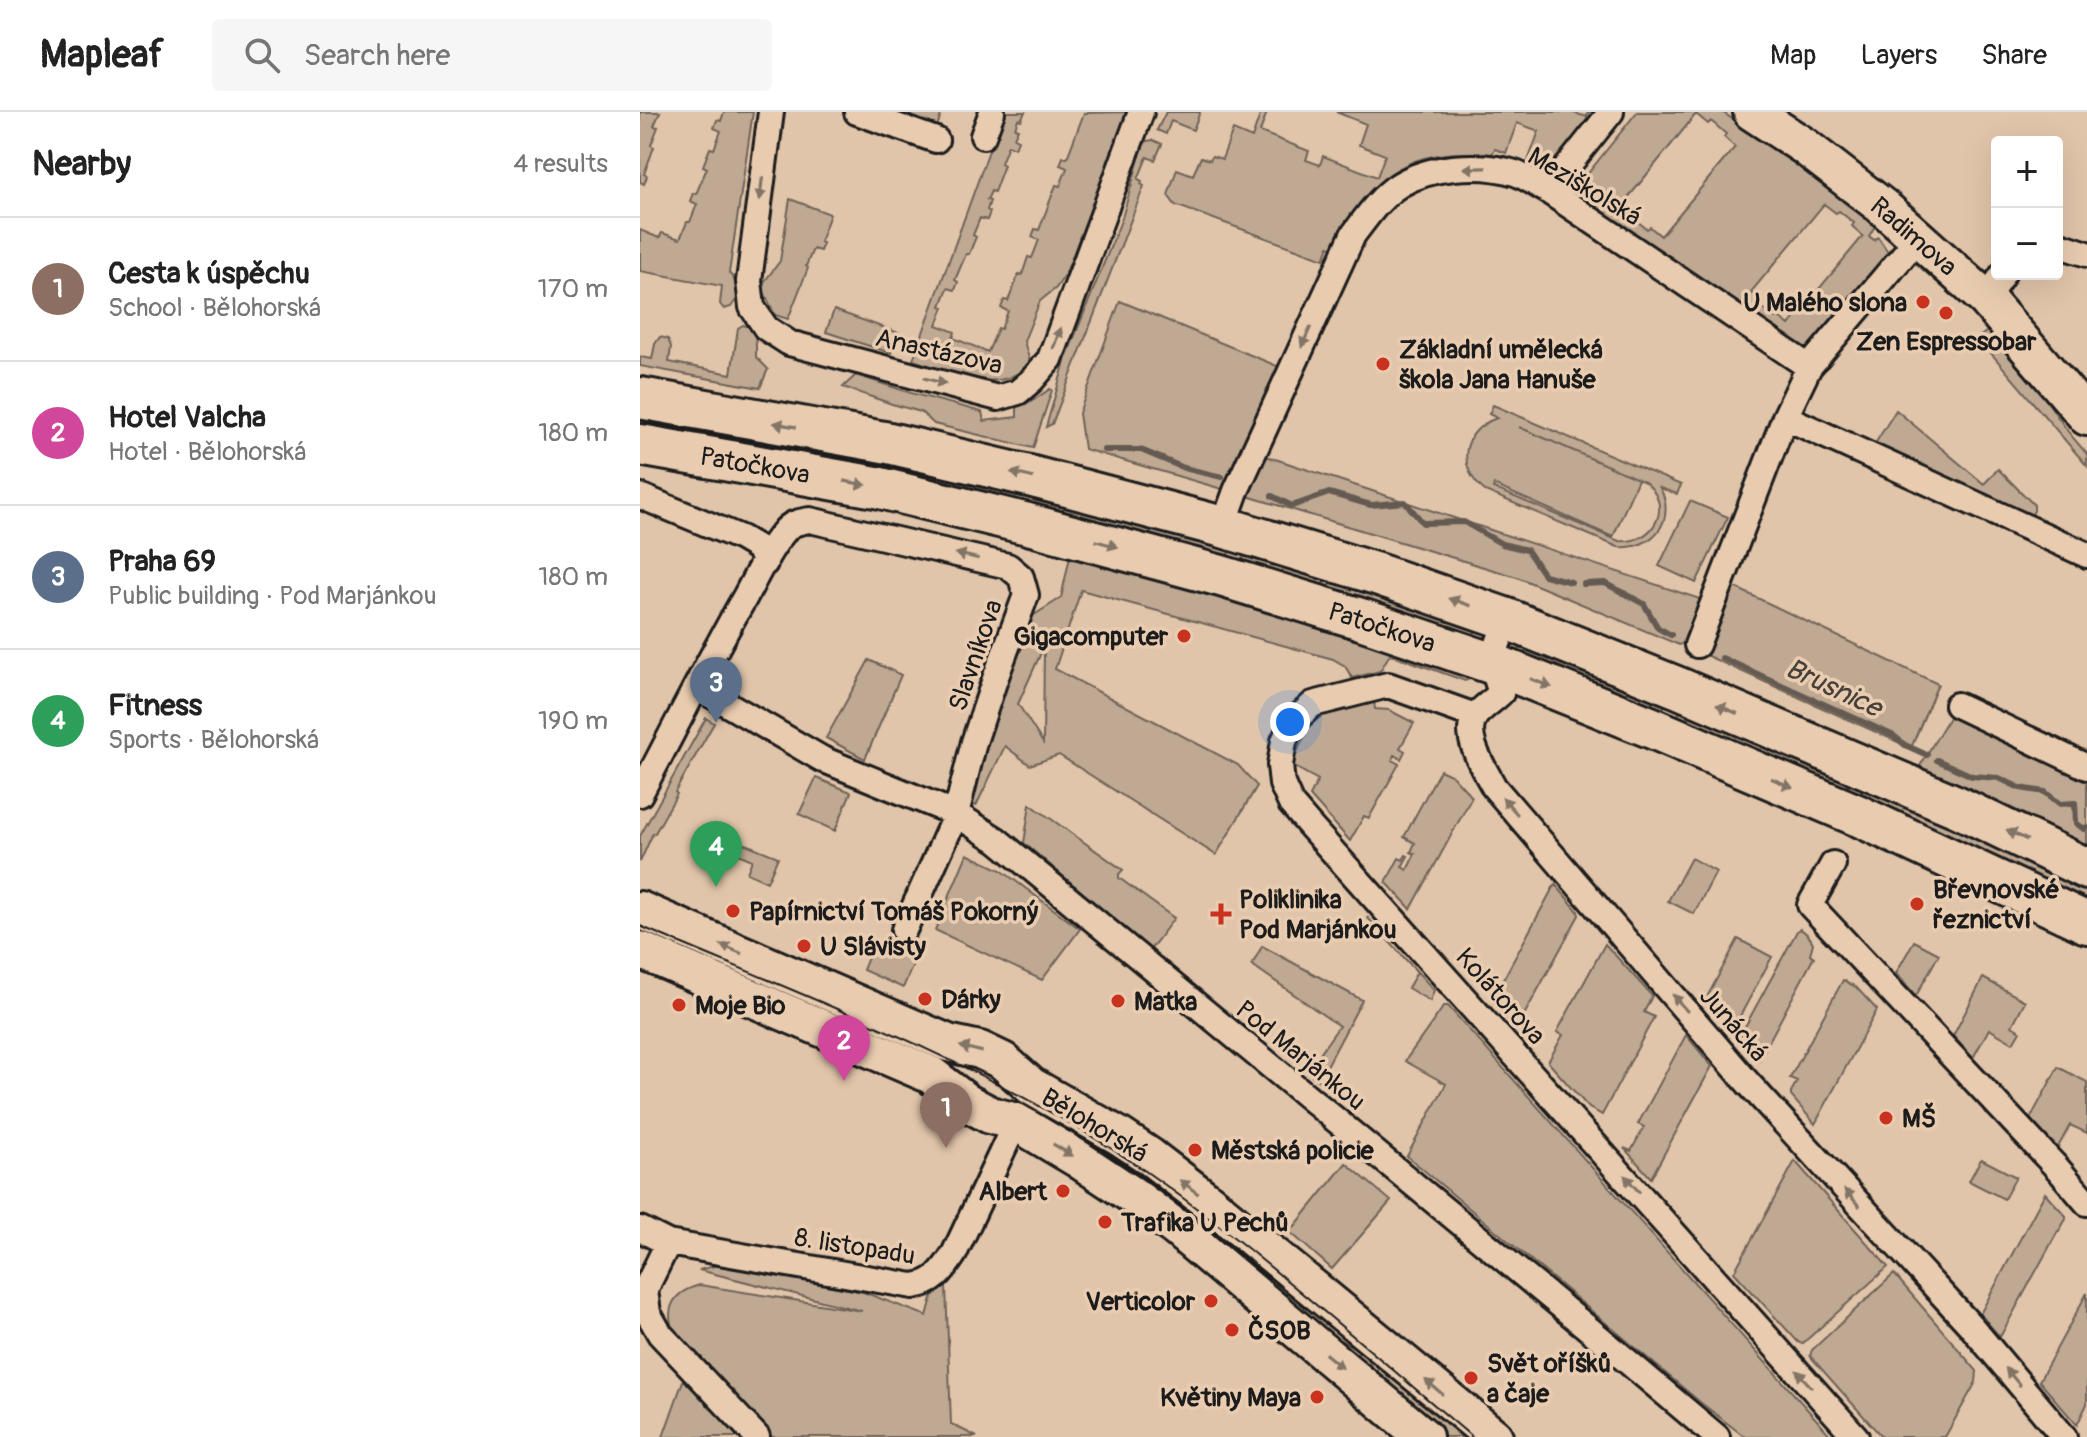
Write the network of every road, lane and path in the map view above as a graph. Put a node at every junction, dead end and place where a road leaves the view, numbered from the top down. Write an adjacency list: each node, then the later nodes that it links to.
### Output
1 (771, 112): 4 (street, Anastázova, one-way to 4)
2 (857, 112): 8 (street)
3 (992, 112): 7 (street)
4 (1141, 112)
5 (1611, 112): 9 (street)
6 (1752, 112): 10 (street, Radimova)
7 (983, 136)
8 (936, 140)
9 (1548, 191): 14 (street, Meziškolská); 20 (street, Meziškolská, one-way to 20)
10 (1918, 238): 13 (street, Radimova); 14 (street)
11 (2063, 246): 12 (street)
12 (2087, 254)
13 (1995, 286): 17 (street, Radimova)
14 (1809, 367): 16 (street)
15 (640, 398): 20 (main road, Patočkova, one-way to 15)
16 (1785, 417): 21 (street); 24 (street)
17 (2087, 417)
18 (640, 445): 25 (main road, Patočkova, one-way to 25)
19 (640, 496): 22 (street)
20 (1223, 527): 23 (main road, Patočkova, one-way to 20)
21 (2087, 555)
22 (765, 563): 26 (street); 31 (street, Slavníkova, one-way to 22)
23 (1507, 619): 25 (street); 33 (main road, Patočkova, one-way to 23)
24 (1697, 645)
25 (1491, 663): 28 (street); 35 (main road, Patočkova, one-way to 35)
26 (698, 687): 30 (street); 31 (street, Pod Marjánkou)
27 (1957, 705): 29 (street)
28 (1475, 716): 46 (street, Kolátorova, one-way to 28); 47 (street, Junácká, one-way to 28)
29 (2087, 767)
30 (640, 794)
31 (956, 814): 36 (street, Slavníkova); 45 (street, Pod Marjánkou)
32 (1833, 864): 39 (street)
33 (2087, 869)
34 (640, 910): 44 (street, Bělohorská, one-way to 34)
35 (2087, 923)
36 (904, 930)
37 (640, 950): 38 (street, Bělohorská)
38 (1016, 1122): 41 (street, 8. listopadu); 43 (street, Bělohorská, one-way to 43)
39 (2087, 1203)
40 (640, 1229): 41 (street, 8. listopadu)
41 (668, 1243): 42 (street)
42 (757, 1437)
43 (1424, 1437)
44 (1494, 1437)
45 (1717, 1437)
46 (1856, 1437)
47 (2064, 1437)

